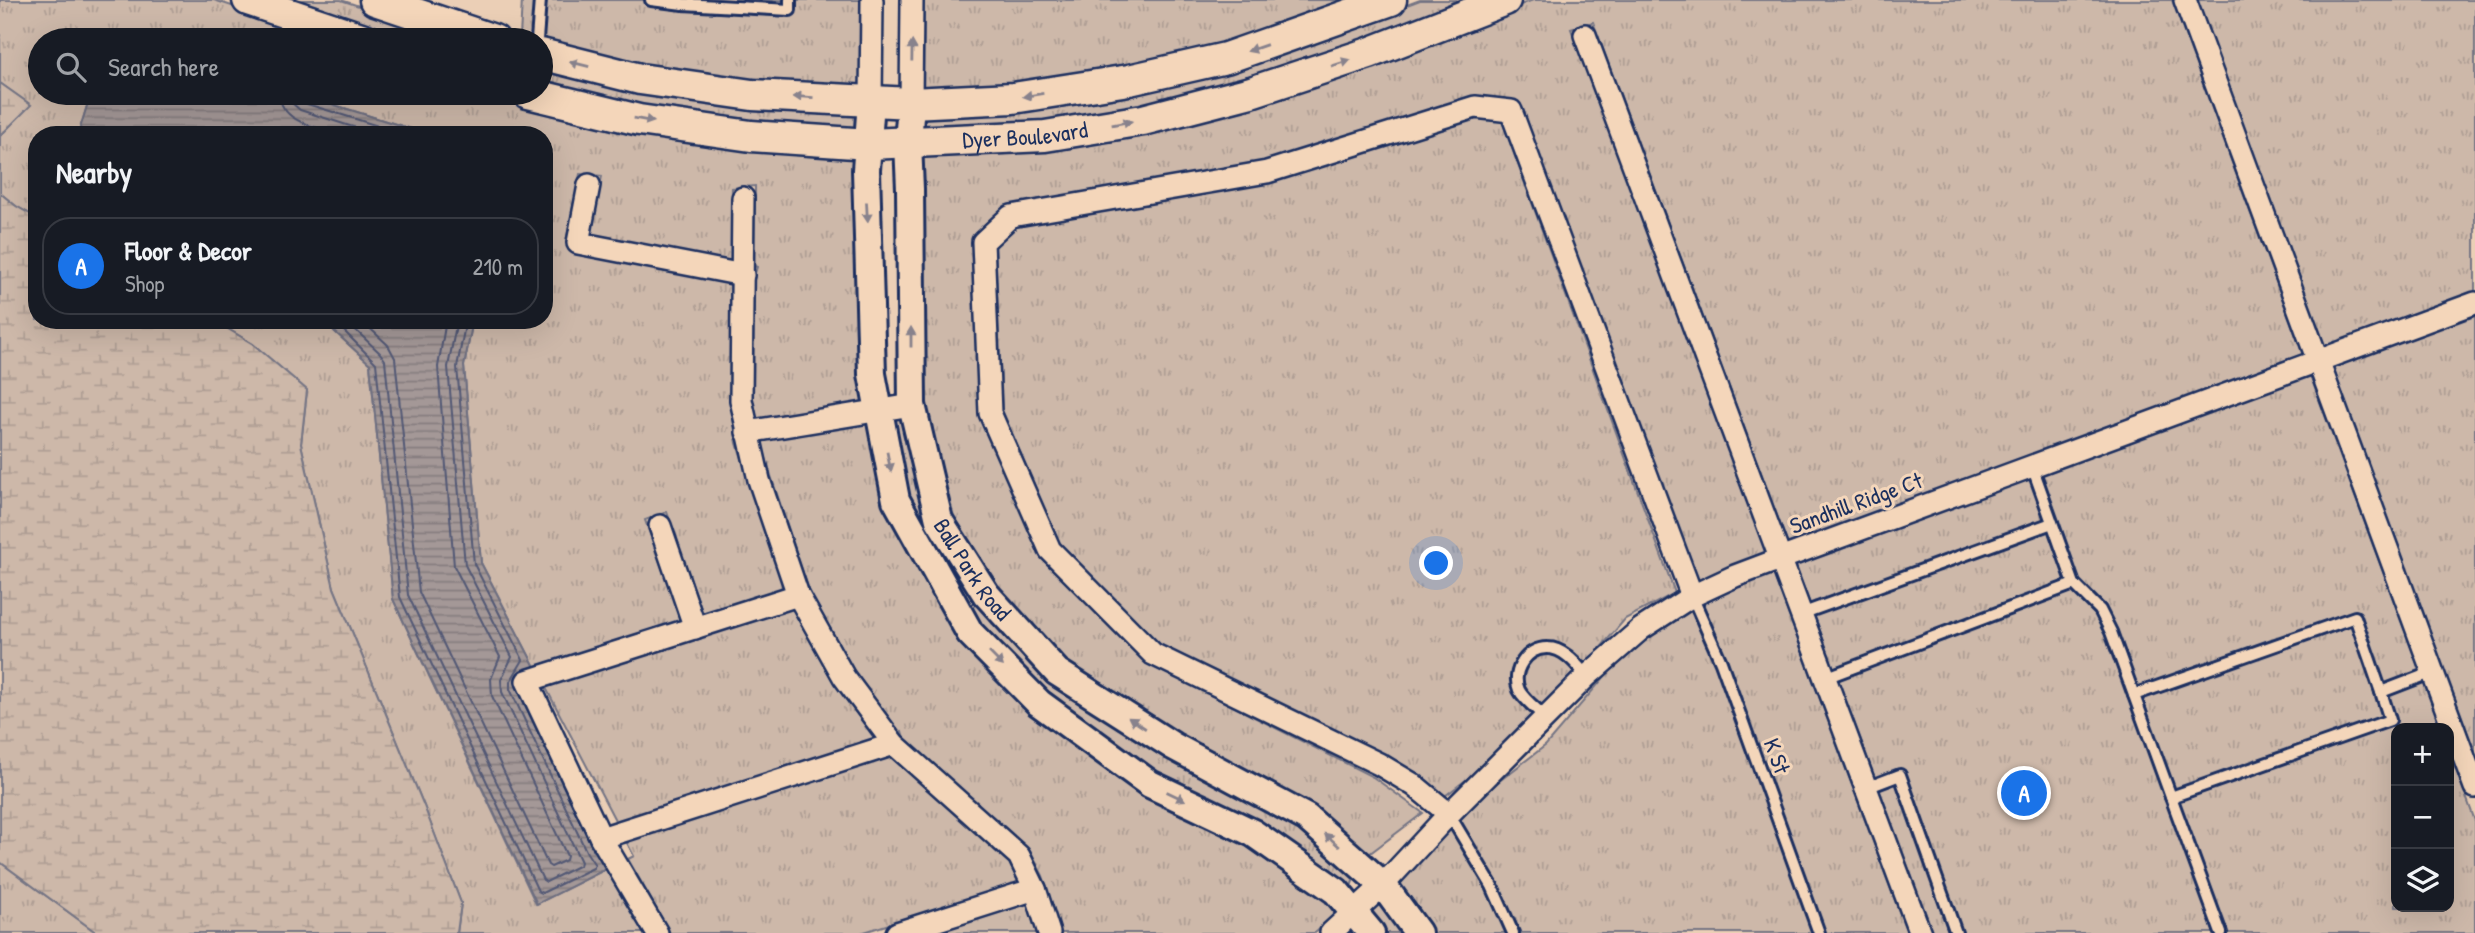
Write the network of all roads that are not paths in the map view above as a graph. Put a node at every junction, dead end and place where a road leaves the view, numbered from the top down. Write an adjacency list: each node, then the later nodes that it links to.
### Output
1 (248, 0): 14 (main road)
2 (375, 0): 15 (main road)
3 (540, 0): 16 (lane)
4 (651, 0): 12 (lane)
5 (790, 0): 12 (lane)
6 (872, 0): 20 (street, Ball Park Road)
7 (912, 0): 21 (street, Ball Park Road, one-way to 7)
8 (1391, 0): 21 (main road, Dyer Boulevard, one-way to 21)
9 (1472, 0): 13 (main road)
10 (1505, 0): 13 (main road, Dyer Boulevard)
11 (2185, 0): 28 (street)
12 (683, 2)
13 (1440, 26): 22 (main road, Dyer Boulevard, one-way to 13)
14 (331, 28)
15 (458, 28)
16 (538, 28)
17 (1586, 35): 35 (street)
18 (553, 57): 20 (main road, Dyer Boulevard, one-way to 18)
19 (553, 99): 23 (main road, Dyer Boulevard, one-way to 23)
20 (871, 101): 21 (main road, Dyer Boulevard); 23 (street, Ball Park Road)
21 (911, 103): 22 (street, Ball Park Road)
22 (908, 143): 23 (main road, Dyer Boulevard); 29 (street, Ball Park Road, one-way to 22)
23 (869, 144): 30 (street, Ball Park Road, one-way to 30)
24 (589, 185): 26 (street)
25 (743, 198): 26 (street)
26 (743, 275): 31 (street)
27 (2475, 303): 28 (street, Sandhill Ridge Ct)
28 (2318, 361): 32 (street, Sandhill Ridge Ct); 41 (street)
29 (912, 405): 30 (street); 53 (street, Ball Park Road, one-way to 29)
30 (879, 410): 31 (street); 55 (street, Ball Park Road, one-way to 55)
31 (747, 432): 37 (street)
32 (2032, 466): 33 (lane); 35 (street, Sandhill Ridge Ct)
33 (2052, 523): 36 (lane); 39 (lane)
34 (660, 526): 40 (street)
35 (1780, 559): 38 (street, Sandhill Ridge Ct); 39 (street)
36 (2074, 584): 43 (lane); 45 (lane)
37 (798, 595): 40 (street); 47 (street)
38 (1692, 596): 42 (street, Sandhill Ridge Ct); 51 (street); 63 (lane, K St)
39 (1801, 614): 43 (street)
40 (695, 628): 52 (street)
41 (2433, 673): 44 (lane); 48 (street)
42 (1587, 676): 46 (street, Sandhill Ridge Ct); 46 (lane)
43 (1825, 678): 49 (street)
44 (2381, 692): 45 (lane); 50 (lane)
45 (2134, 695): 50 (lane)
46 (1545, 717): 51 (street, Sandhill Ridge Ct)
47 (894, 744): 52 (street); 54 (street)
48 (2475, 787)
49 (1866, 788): 64 (street); 65 (lane)
50 (2171, 797): 66 (lane)
51 (1449, 814): 53 (street, Sandhill Ridge Ct); 62 (lane)
52 (601, 838): 56 (street)
53 (1383, 885): 55 (street, Sandhill Ridge Ct); 61 (street, Ball Park Road)
54 (1035, 889): 57 (street); 58 (street)
55 (1354, 913): 59 (street, Sandhill Ridge Ct); 60 (street, Ball Park Road)
56 (657, 933)
57 (897, 933)
58 (1049, 933)
59 (1331, 933)
60 (1371, 933)
61 (1418, 933)
62 (1513, 933)
63 (1819, 933)
64 (1920, 933)
65 (1956, 933)
66 (2221, 933)

